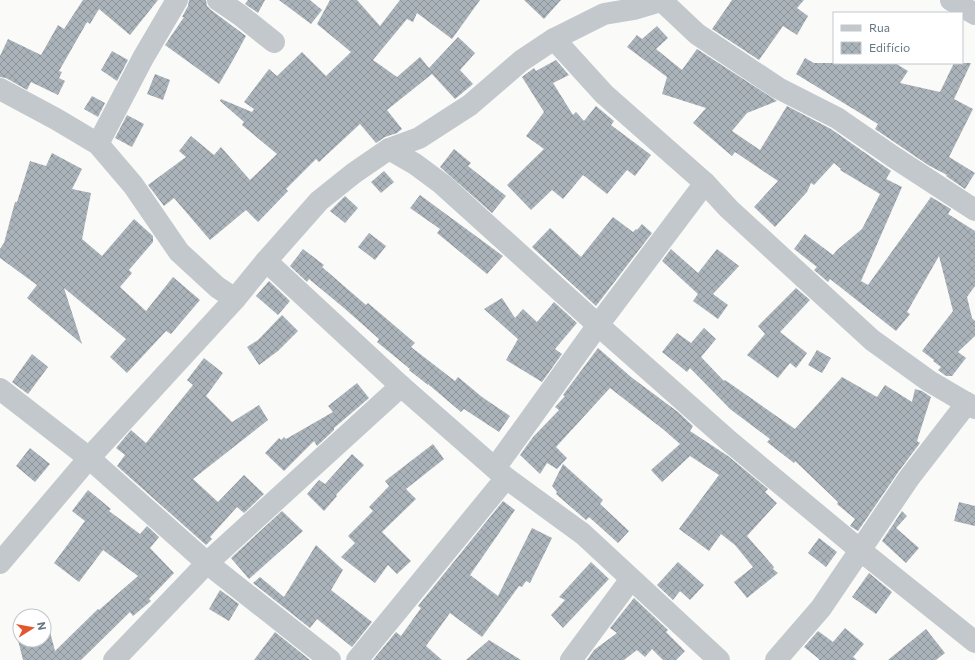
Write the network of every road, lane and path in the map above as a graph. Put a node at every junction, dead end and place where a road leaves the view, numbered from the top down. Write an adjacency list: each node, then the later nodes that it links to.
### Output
1 (177, 0): 9 (street)
2 (218, 0): 7 (street)
3 (951, 0): 5 (street)
4 (663, 1): 6 (street); 12 (street)
5 (975, 14)
6 (554, 39): 10 (street); 11 (street)
7 (274, 42)
8 (0, 89): 9 (street)
9 (98, 144): 14 (street)
10 (389, 149): 13 (street); 15 (street)
11 (705, 183): 15 (street); 18 (street)
12 (975, 210)
13 (266, 261): 14 (street); 16 (street)
14 (235, 299): 19 (street)
15 (598, 325): 20 (street); 21 (street)
16 (401, 386): 20 (street); 23 (street)
17 (0, 389): 19 (street)
18 (971, 405): 21 (street)
19 (89, 458): 22 (street); 23 (street)
20 (501, 473): 24 (street); 28 (street)
21 (860, 550): 25 (street); 31 (street)
22 (0, 562)
23 (207, 563): 26 (street); 27 (street)
24 (631, 579): 29 (street); 30 (street)
25 (975, 642)
26 (114, 660)
27 (330, 660)
28 (357, 660)
29 (571, 660)
30 (719, 660)
31 (776, 660)

